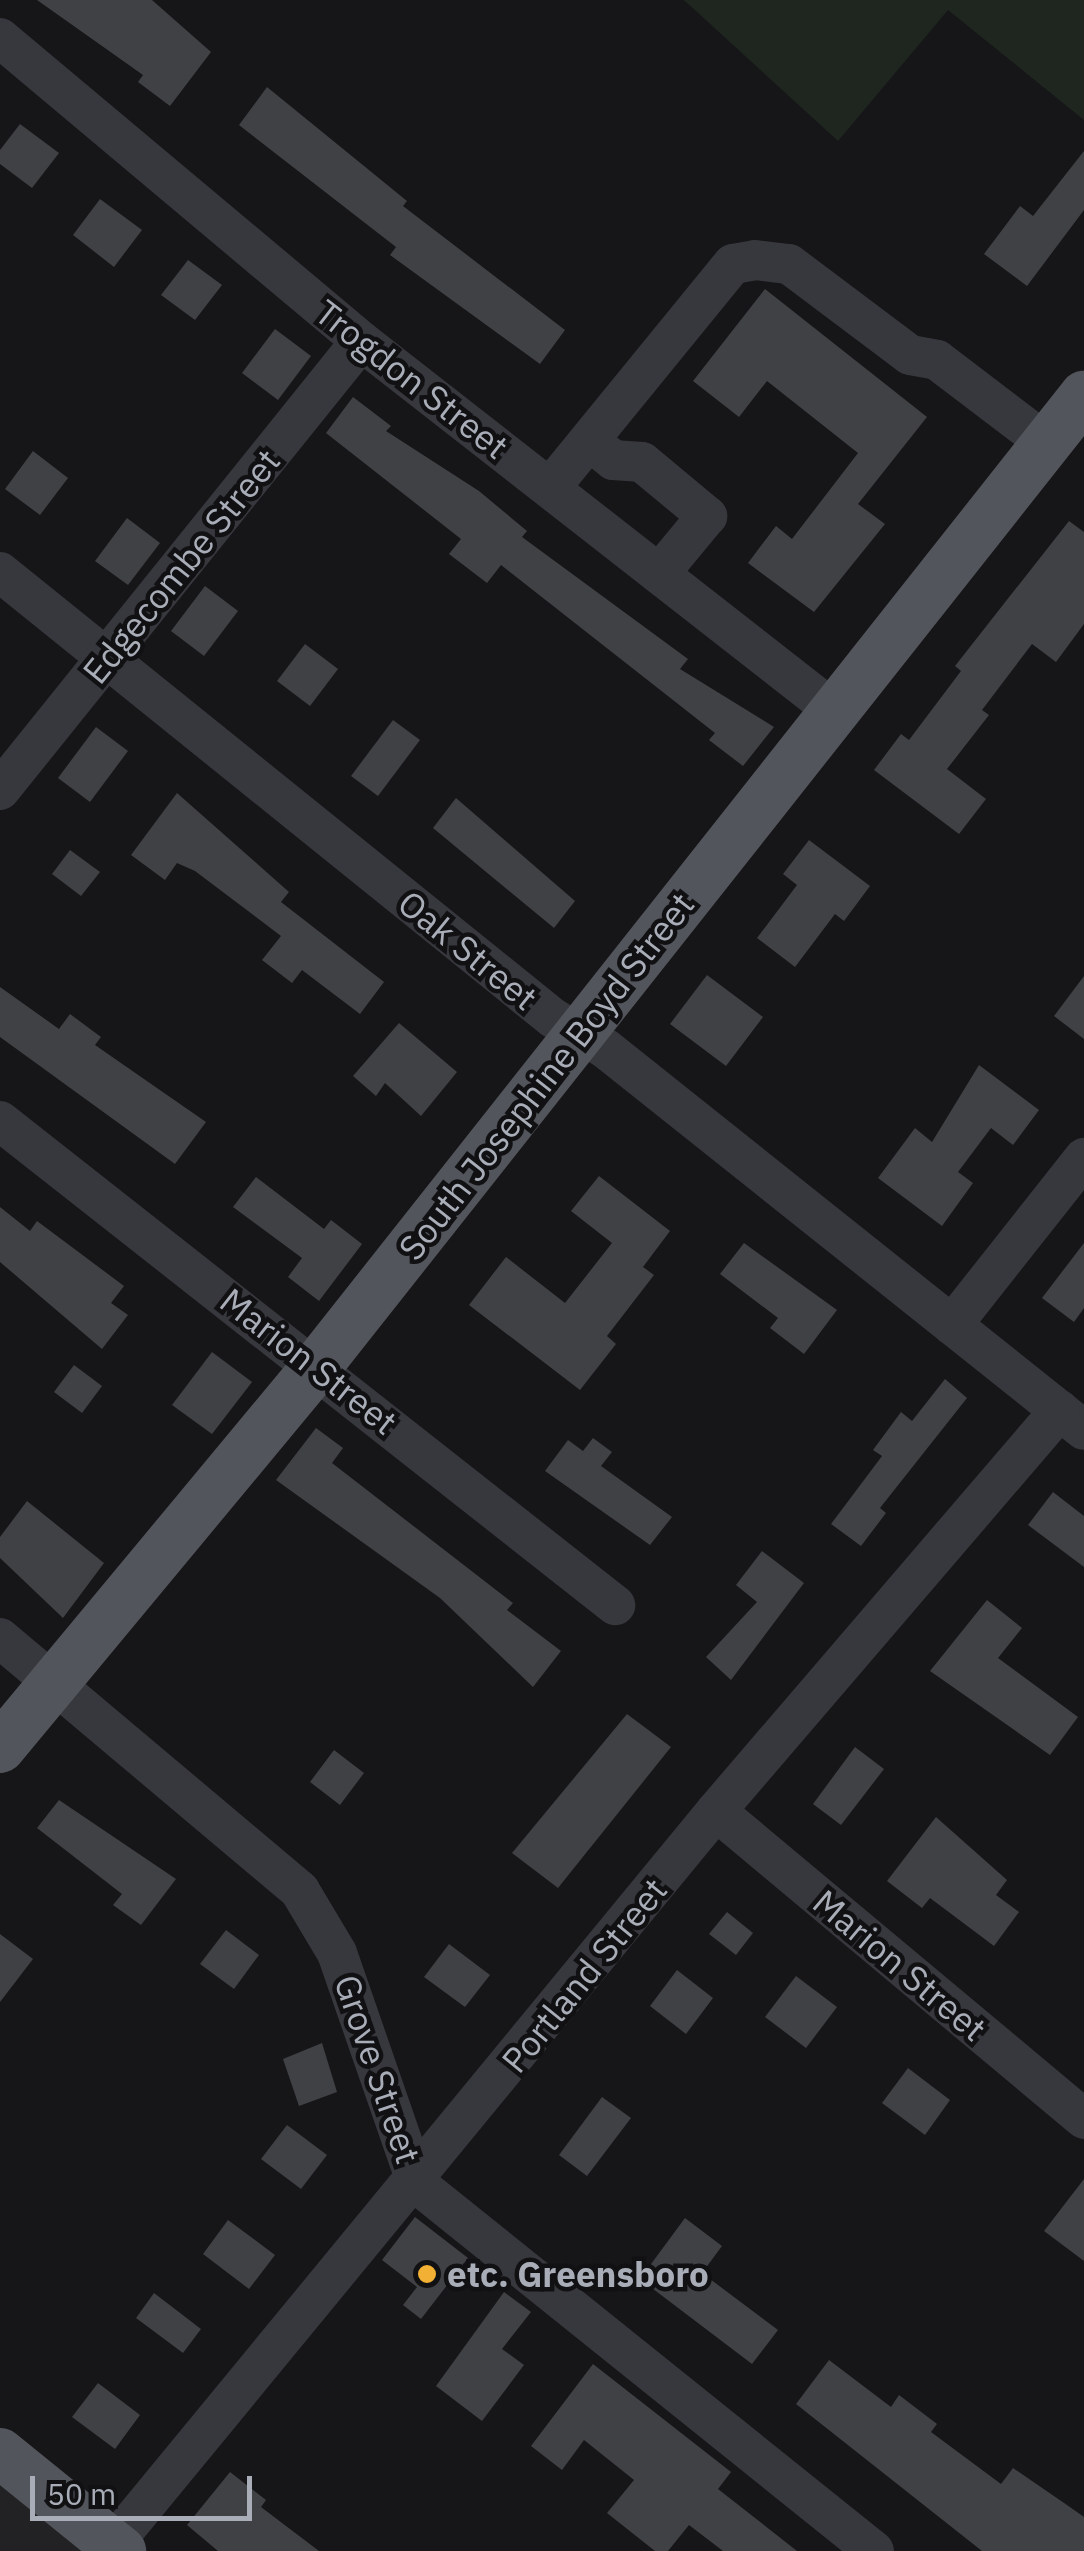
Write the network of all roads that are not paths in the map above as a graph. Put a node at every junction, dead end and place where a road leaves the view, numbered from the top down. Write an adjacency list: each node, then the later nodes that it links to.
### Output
1 (0, 38): 2 (street, Trogdon Street)
2 (361, 341): 6 (street, Trogdon Street); 9 (street, Edgecombe Street)
3 (1084, 396): 5 (main road, South Josephine Boyd Street)
4 (588, 440): 5 (street); 6 (street); 8 (street)
5 (1046, 444): 10 (main road, South Josephine Boyd Street)
6 (550, 488): 8 (street, Trogdon Street)
7 (0, 572): 9 (street, Oak Street)
8 (659, 574): 10 (street, Trogdon Street)
9 (108, 658): 11 (street, Edgecombe Street); 12 (street, Oak Street)
10 (832, 709): 12 (main road, South Josephine Boyd Street)
11 (0, 790)
12 (581, 1035): 15 (street, Oak Street); 16 (main road, South Josephine Boyd Street)
13 (0, 1120): 16 (street, Marion Street)
14 (1084, 1158): 15 (street)
15 (952, 1325): 17 (street, Oak Street)
16 (317, 1366): 18 (street, Marion Street); 20 (main road, South Josephine Boyd Street)
17 (1072, 1420): 22 (street, Portland Street)
18 (615, 1605)
19 (0, 1638): 20 (street, Grove Street)
20 (53, 1681): 21 (main road, South Josephine Boyd Street); 24 (street, Grove Street)
21 (0, 1748)
22 (716, 1812): 23 (street, Marion Street); 24 (street, Portland Street)
23 (1084, 2119)
24 (417, 2184): 26 (street, Portland Street); 27 (street, Grove Street)
25 (0, 2454): 26 (main road)
26 (117, 2548)
27 (874, 2551)

